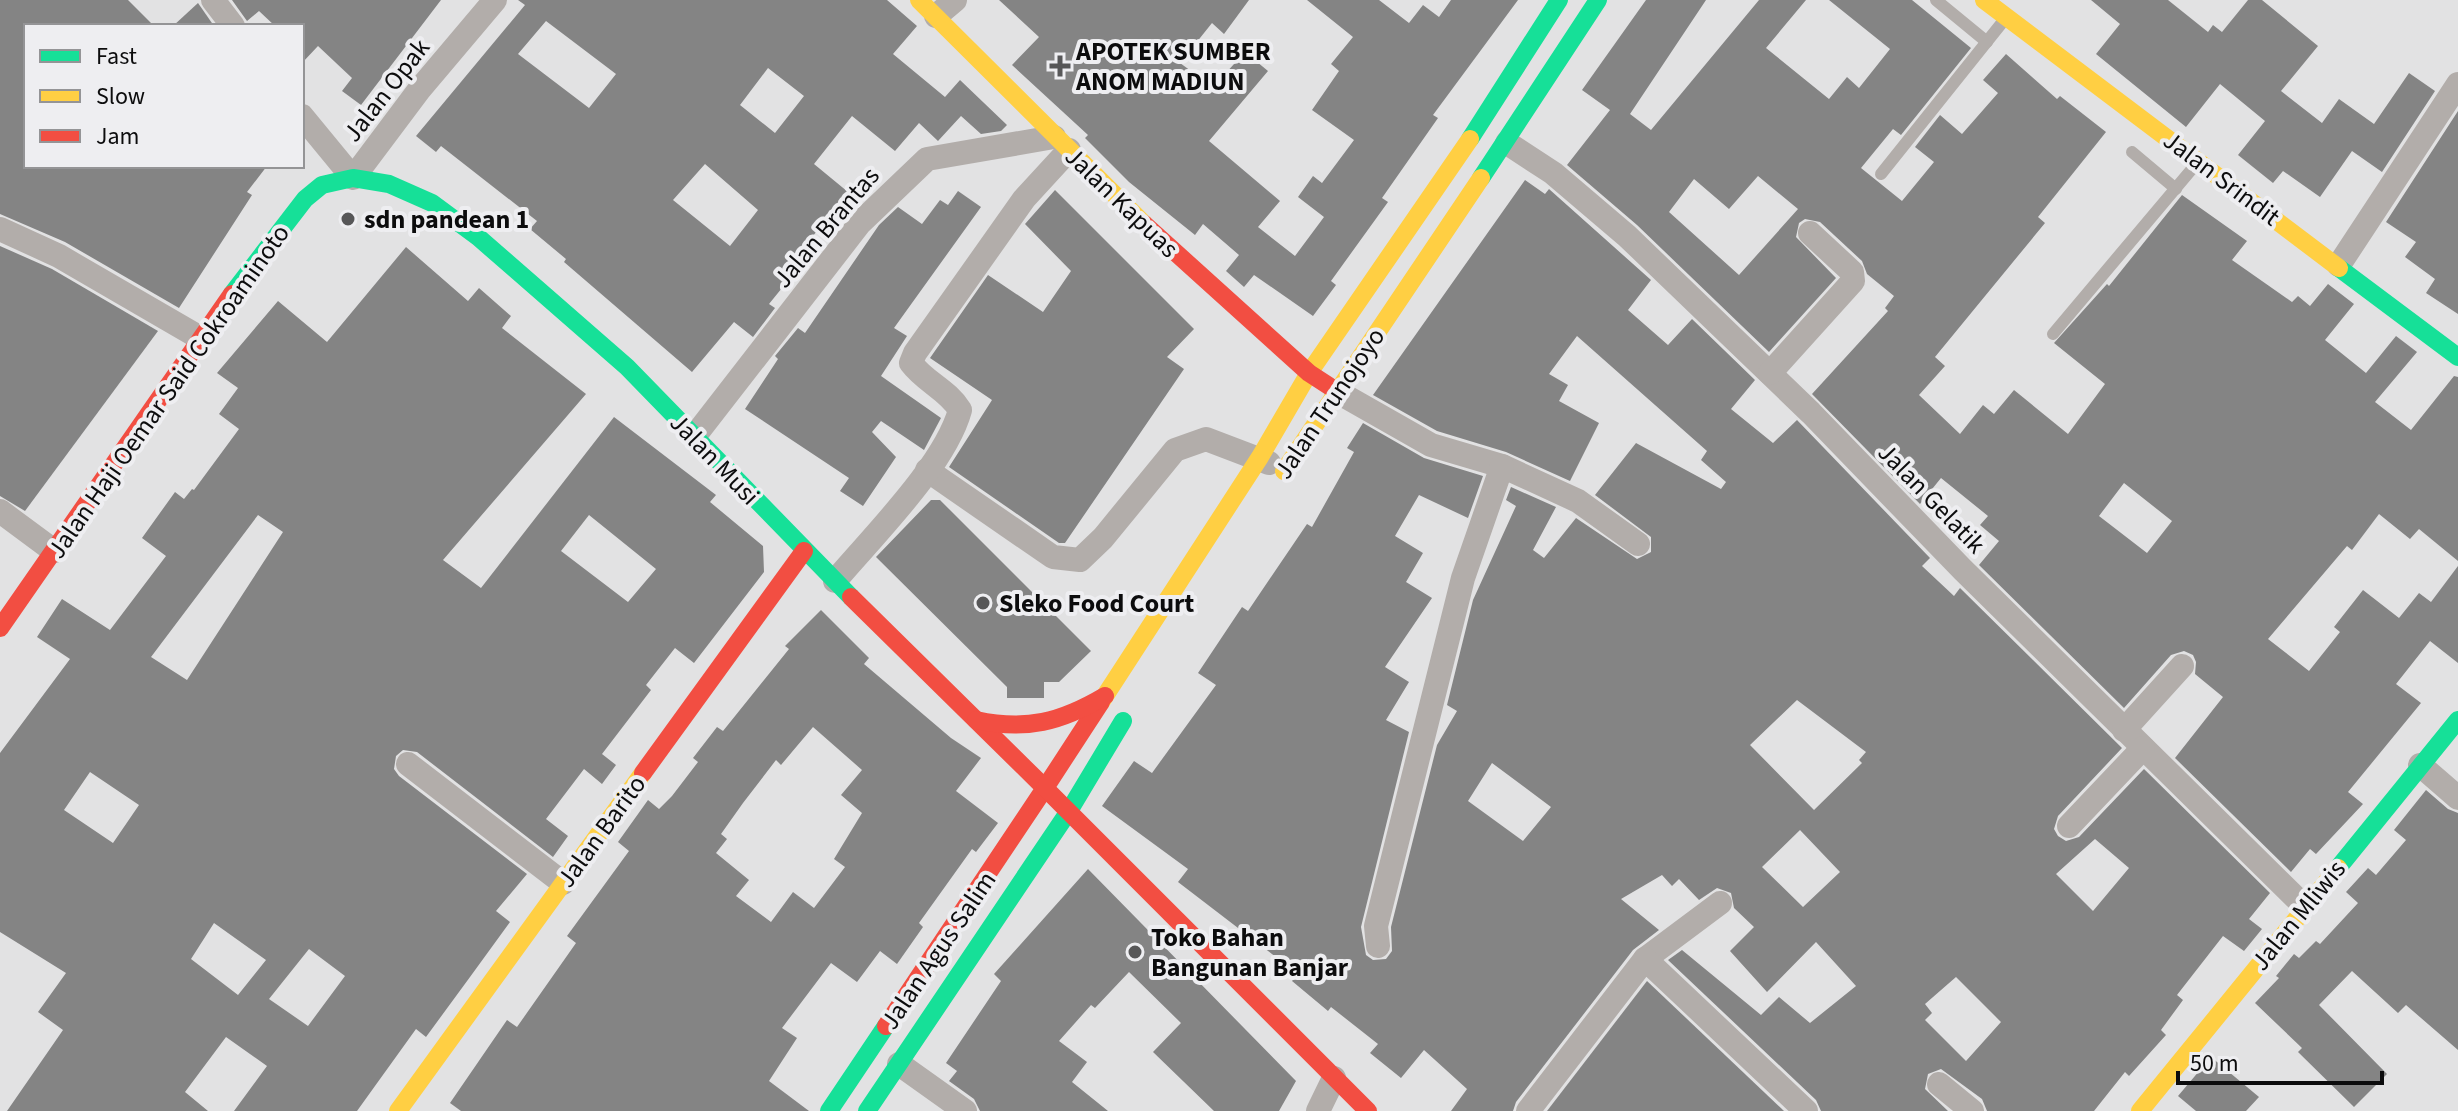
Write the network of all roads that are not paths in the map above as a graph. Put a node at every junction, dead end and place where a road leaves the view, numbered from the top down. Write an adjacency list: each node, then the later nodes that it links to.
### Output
1 (213, 0): 10 (street)
2 (495, 0): 19 (street, Jalan Opak)
3 (955, 0): 8 (street)
4 (1559, 0): 27 (main road, Jalan Trunojoyo)
5 (1598, 0): 14 (main road, Jalan Trunojoyo)
6 (1936, 0): 11 (lane)
7 (1984, 0): 9 (main road, Jalan Srindit)
8 (928, 8): 15 (main road, Jalan Kapuas)
9 (2007, 17): 11 (lane); 17 (main road, Jalan Srindit)
10 (231, 24)
11 (1987, 42): 18 (lane)
12 (2458, 84): 23 (street)
13 (304, 118): 19 (street)
14 (1507, 143): 28 (street, Jalan Gelatik); 29 (main road, Jalan Trunojoyo)
15 (1061, 144): 27 (main road, Jalan Kapuas); 30 (street, Jalan Brantas); 33 (street)
16 (2132, 152): 20 (lane)
17 (2198, 160): 20 (lane); 23 (main road, Jalan Srindit)
18 (1881, 174)
19 (353, 178): 25 (main road, Jalan Haji Oemar Said Cokroaminoto); 30 (main road, Jalan Musi)
20 (2176, 189): 24 (lane)
21 (0, 229): 25 (street)
22 (1810, 233): 28 (street)
23 (2339, 265): 26 (main road, Jalan Srindit)
24 (2053, 334)
25 (202, 339): 37 (main road, Jalan Haji Oemar Said Cokroaminoto)
26 (2458, 357)
27 (1309, 373): 29 (main road, Jalan Kapuas); 31 (main road, Jalan Trunojoyo)
28 (1770, 373): 46 (street, Jalan Gelatik)
29 (1336, 391): 32 (street); 34 (main road, Jalan Trunojoyo)
30 (694, 437): 38 (main road, Jalan Musi)
31 (1260, 457): 33 (street); 34 (street); 42 (main road, Jalan Trunojoyo)
32 (1502, 466): 36 (street); 57 (street)
33 (927, 470): 39 (street)
34 (1279, 479)
35 (0, 511): 37 (street)
36 (1638, 544)
37 (54, 551): 40 (main road, Jalan Haji Oemar Said Cokroaminoto)
38 (804, 551): 39 (main road, Jalan Musi); 54 (main road, Jalan Barito)
39 (835, 581): 44 (main road, Jalan Musi)
40 (0, 628)
41 (2182, 666): 46 (street)
42 (1107, 695): 44 (main road); 50 (main road, Jalan Trunojoyo)
43 (1131, 708): 52 (main road)
44 (976, 720): 50 (main road, Jalan Musi)
45 (2458, 720): 49 (main road, Jalan Mliwis)
46 (2124, 730): 47 (street, Jalan Gelatik)
47 (2143, 748): 53 (street); 56 (street, Jalan Gelatik)
48 (408, 764): 54 (street)
49 (2420, 765): 51 (street); 56 (main road, Jalan Mliwis)
50 (1045, 788): 52 (main road, Jalan Musi); 63 (main road, Jalan Agus Salim)
51 (2458, 798)
52 (1069, 811): 59 (main road); 60 (main road, Jalan Musi)
53 (2069, 826)
54 (563, 883): 62 (main road, Jalan Barito)
55 (1720, 903): 58 (street)
56 (2304, 906): 71 (main road, Jalan Mliwis)
57 (1378, 946)
58 (1645, 959): 68 (street); 69 (street)
59 (899, 1064): 64 (main road); 65 (street)
60 (1334, 1078): 66 (street); 67 (main road, Jalan Musi)
61 (1939, 1084): 70 (street)
62 (398, 1111)
63 (829, 1111)
64 (867, 1111)
65 (965, 1111)
66 (1318, 1111)
67 (1368, 1111)
68 (1528, 1111)
69 (1806, 1111)
70 (1972, 1111)
71 (2140, 1111)

